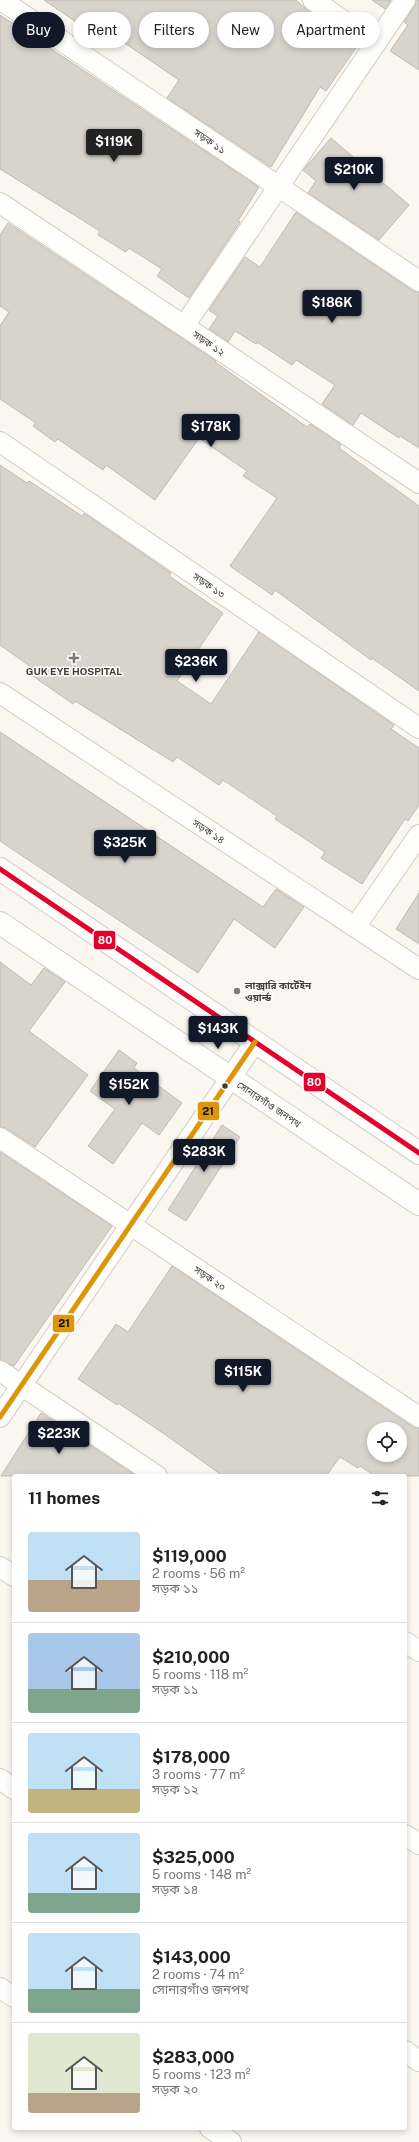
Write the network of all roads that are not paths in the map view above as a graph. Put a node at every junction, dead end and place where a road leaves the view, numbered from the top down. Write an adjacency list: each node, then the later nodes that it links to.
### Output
1 (0, 0): 7 (street, সড়ক ১১)
2 (313, 0): 4 (street)
3 (404, 0): 5 (street)
4 (331, 12)
5 (380, 37)
6 (373, 48): 7 (street)
7 (278, 186): 9 (street, সড়ক ১১); 10 (street)
8 (0, 203): 10 (street, সড়ক ১২)
9 (419, 281)
10 (184, 326): 12 (street, সড়ক ১২)
11 (0, 442): 14 (street, সড়ক ১৩)
12 (419, 483)
13 (2, 698): 18 (street, সড়ক ১৪)
14 (419, 728)
15 (419, 835): 18 (street)
16 (0, 869): 20 (main road)
17 (0, 923): 21 (main road, সোনারগাঁও জনপথ)
18 (355, 927): 19 (street, সড়ক ১৪)
19 (419, 969)
20 (255, 1042): 21 (street); 23 (main road)
21 (230, 1079): 24 (main road, সোনারগাঁও জনপথ); 25 (street)
22 (0, 1138): 25 (street, সড়ক ২০)
23 (419, 1152)
24 (419, 1204)
25 (129, 1224): 27 (street); 29 (street, সড়ক ২০)
26 (0, 1371): 27 (street)
27 (21, 1385): 28 (street); 30 (street)
28 (0, 1417)
29 (419, 1417)
30 (154, 1474)
31 (0, 1567): 32 (street)
32 (12, 1575)
33 (407, 1643): 34 (street)
34 (419, 1652)
35 (0, 1779): 36 (street)
36 (12, 1788)
37 (407, 1836): 38 (street)
38 (419, 1844)
39 (0, 1988): 40 (street)
40 (12, 1996)
41 (407, 2052): 42 (street)
42 (419, 2061)
43 (213, 2130): 44 (street)
44 (230, 2142)

